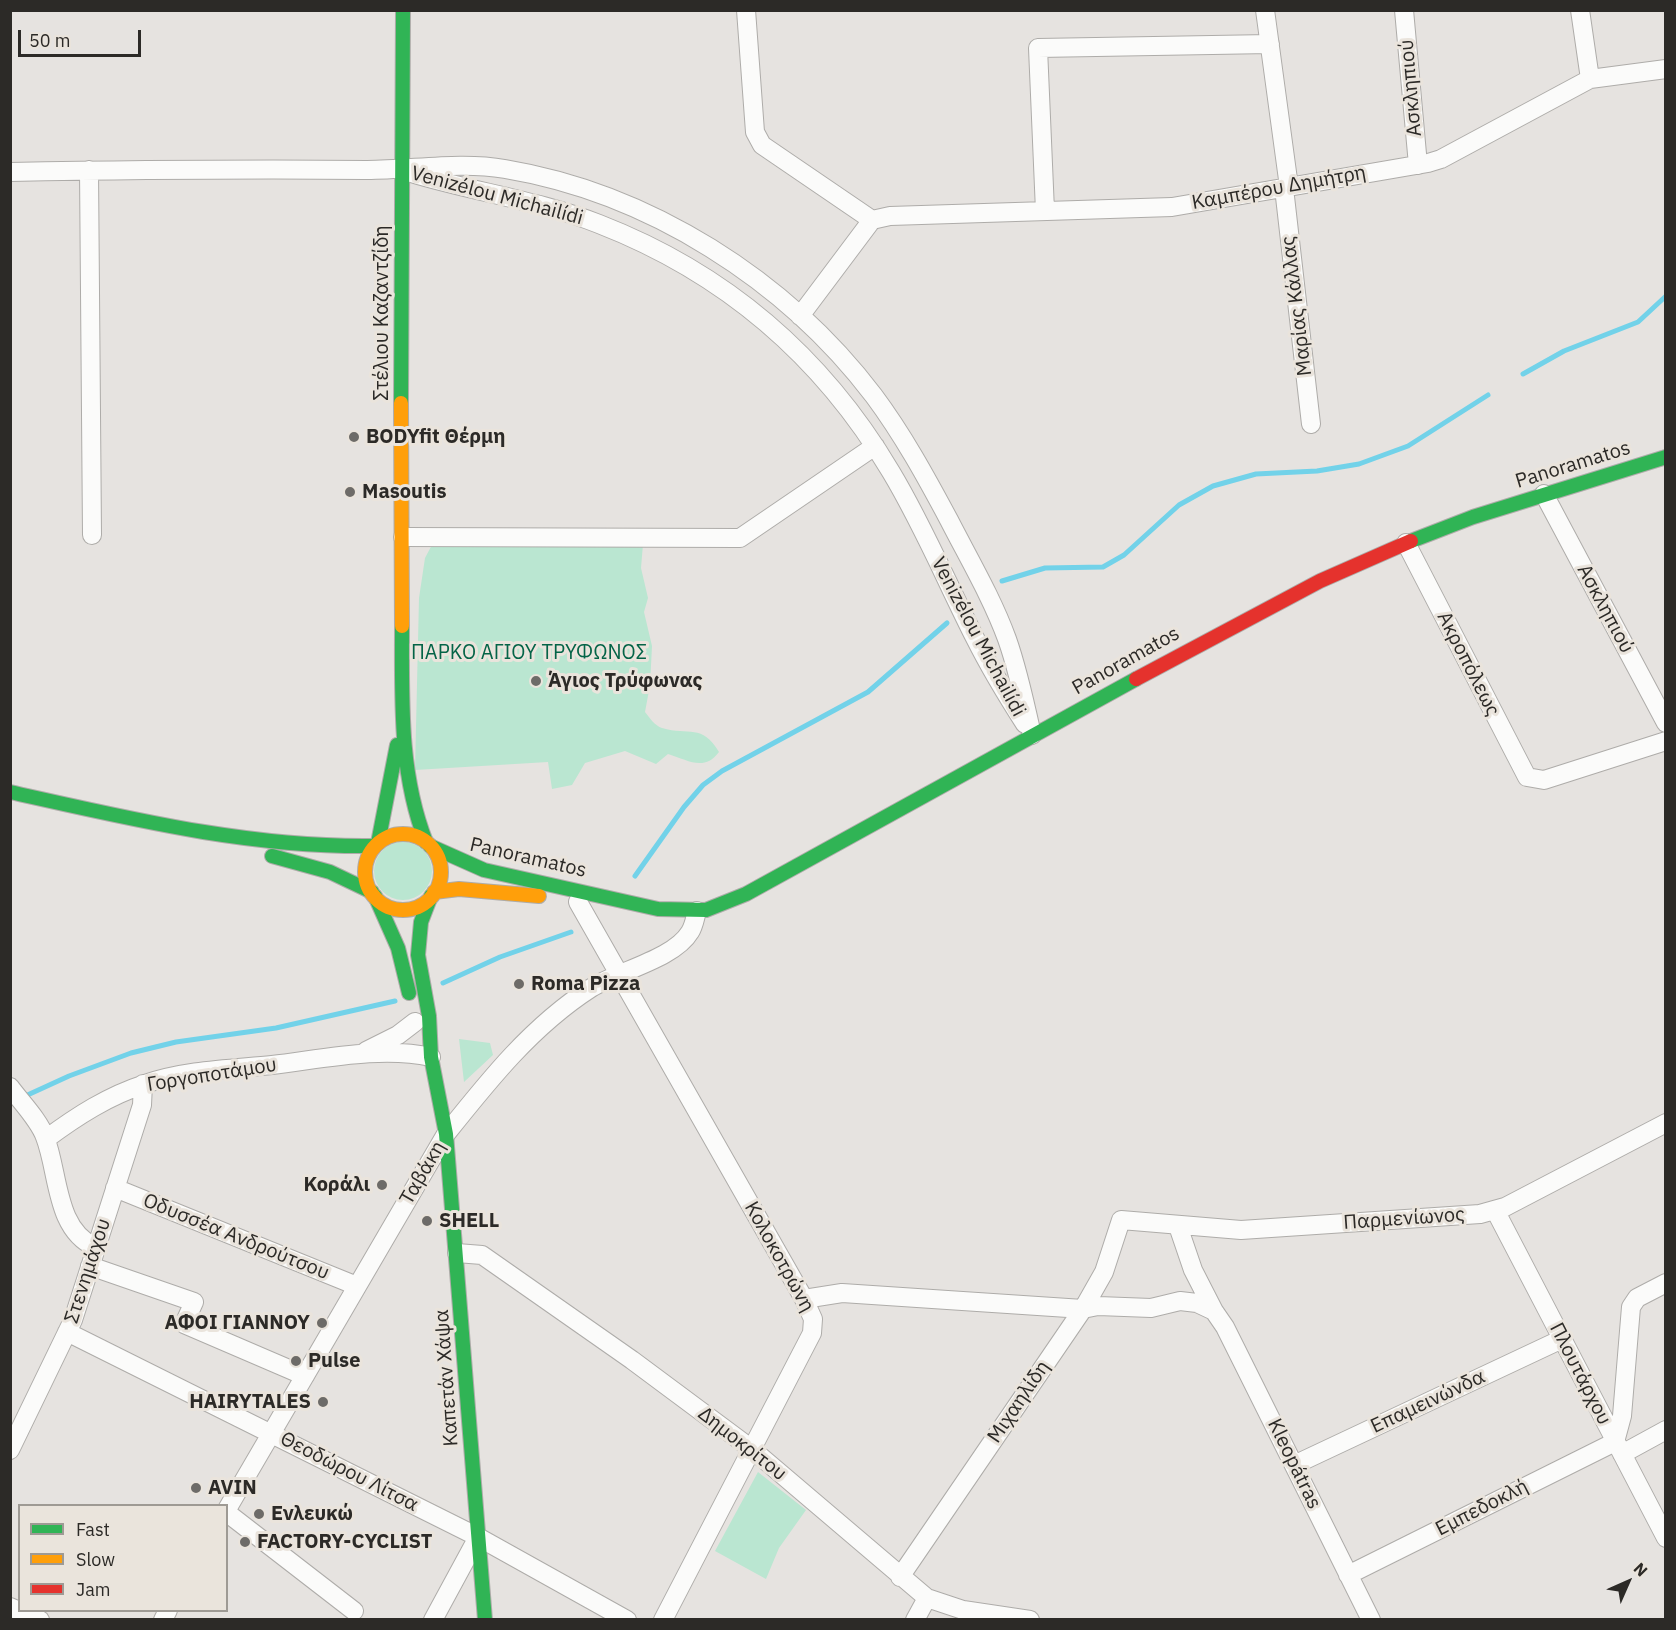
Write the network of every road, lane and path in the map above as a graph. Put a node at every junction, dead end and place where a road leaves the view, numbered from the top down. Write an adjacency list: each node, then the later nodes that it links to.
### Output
1 (403, 10): 11 (main road, Στέλιου Καζαντζίδη)
2 (746, 10): 15 (street)
3 (1265, 10): 6 (street, Μαρίας Κάλλας)
4 (1404, 10): 9 (street, Ασκληπιού)
5 (1580, 10): 8 (street)
6 (1270, 44): 13 (street, Μαρίας Κάλλας); 14 (street)
7 (1665, 69): 8 (street, Καμπέρου Δημήτρη)
8 (1590, 79): 9 (street, Καμπέρου Δημήτρη)
9 (1418, 165): 13 (street, Καμπέρου Δημήτρη)
10 (88, 170): 11 (street, Venizélou Michailídi); 12 (street, Venizélou Michailídi); 21 (street)
11 (400, 170): 16 (street, Venizélou Michailídi); 18 (street, Venizélou Michailídi); 22 (main road, Στέλιου Καζαντζίδη)
12 (10, 172)
13 (1286, 187): 14 (street, Καμπέρου Δημήτρη); 17 (street, Μαρίας Κάλλας)
14 (1045, 211): 15 (street, Καμπέρου Δημήτρη)
15 (872, 220): 16 (street)
16 (800, 316): 26 (street, Venizélou Michailídi)
17 (1311, 424)
18 (875, 446): 22 (street); 26 (street, Venizélou Michailídi)
19 (1665, 457): 20 (main road, Panoramatos)
20 (1544, 495): 23 (main road, Panoramatos); 25 (street, Ασκληπιού)
21 (92, 535)
22 (403, 537): 24 (main road, Στέλιου Καζαντζίδη)
23 (1406, 543): 26 (main road, Panoramatos); 27 (street, Ακροπόλεως)
24 (402, 723): 30 (main road, Στέλιου Καζαντζίδη); 31 (main road, Στέλιου Καζαντζίδη)
25 (1665, 723)
26 (1032, 735): 36 (main road, Panoramatos)
27 (1665, 741)
28 (10, 792): 29 (main road)
29 (210, 835): 31 (main road); 32 (main road)
30 (428, 844): 31 (main road); 33 (main road); 35 (main road, Panoramatos)
31 (376, 845): 32 (main road)
32 (373, 894): 33 (main road); 38 (main road)
33 (433, 894): 34 (main road, Panoramatos); 40 (main road)
34 (578, 902): 35 (main road, Panoramatos); 37 (street, Κολοκοτρώνη)
35 (618, 902): 36 (main road, Panoramatos)
36 (697, 911): 37 (street, Ταβάκη)
37 (619, 974): 44 (street, Ταβάκη); 55 (street, Κολοκοτρώνη)
38 (413, 1014): 39 (street); 40 (main road)
39 (356, 1055): 40 (street); 41 (street, Γοργοποτάμου)
40 (431, 1057): 44 (main road)
41 (144, 1084): 45 (street, Γοργοποτάμου); 46 (street, Στενημάχου)
42 (10, 1087): 45 (street)
43 (1665, 1123): 47 (street, Παρμενίωνος)
44 (446, 1134): 51 (main road, Καπετάν Χάψα); 54 (street, Ταβάκη)
45 (45, 1136): 50 (street)
46 (115, 1188): 50 (street, Στενημάχου); 54 (street, Οδυσσέα Ανδρούτσου)
47 (1495, 1210): 49 (street, Παρμενίωνος); 59 (street, Πλουτάρχου)
48 (1121, 1220): 49 (street, Παρμενίωνος); 56 (street, Μιχαηλίδη)
49 (1178, 1226): 57 (street, Kleopátras)
50 (95, 1247): 52 (street, Στενημάχου)
51 (457, 1252): 65 (street, Δημοκρίτου); 69 (main road, Καπετάν Χάψα)
52 (90, 1266): 58 (street, Στενημάχου); 60 (street)
53 (1665, 1283): 63 (street)
54 (357, 1286): 60 (street, Ταβάκη)
55 (804, 1299): 56 (street); 65 (street, Κολοκοτρώνη)
56 (1083, 1309): 57 (street); 72 (street, Μιχαηλίδη)
57 (1214, 1311): 66 (street, Kleopátras)
58 (67, 1332): 62 (street, Θεοδώρου Λίτσα); 64 (street, Στενημάχου)
59 (1562, 1339): 63 (street, Πλουτάρχου); 66 (street, Επαμεινώνδα)
60 (305, 1376): 62 (street, Ταβάκη)
61 (1665, 1430): 63 (street, Εμπεδοκλή)
62 (272, 1434): 67 (street, Ταβάκη); 69 (street, Θεοδώρου Λίτσα)
63 (1618, 1448): 70 (street, Πλουτάρχου); 71 (street, Εμπεδοκλή)
64 (10, 1450)
65 (753, 1450): 72 (street, Δημοκρίτου); 80 (street, Κολοκοτρώνη)
66 (1294, 1465): 71 (street, Kleopátras)
67 (228, 1508)
68 (228, 1513): 74 (street)
69 (478, 1537): 77 (street); 78 (main road, Καπετάν Χάψα); 79 (street, Θεοδώρου Λίτσα)
70 (1665, 1538)
71 (1348, 1575): 83 (street, Kleopátras)
72 (900, 1577): 73 (street, Δημοκρίτου)
73 (927, 1598): 81 (street); 82 (street, Δημοκρίτου)
74 (354, 1611)
75 (22, 1612): 76 (street)
76 (40, 1620)
77 (433, 1620)
78 (484, 1620)
79 (627, 1620)
80 (663, 1620)
81 (915, 1620)
82 (1030, 1620)
83 (1371, 1620)

